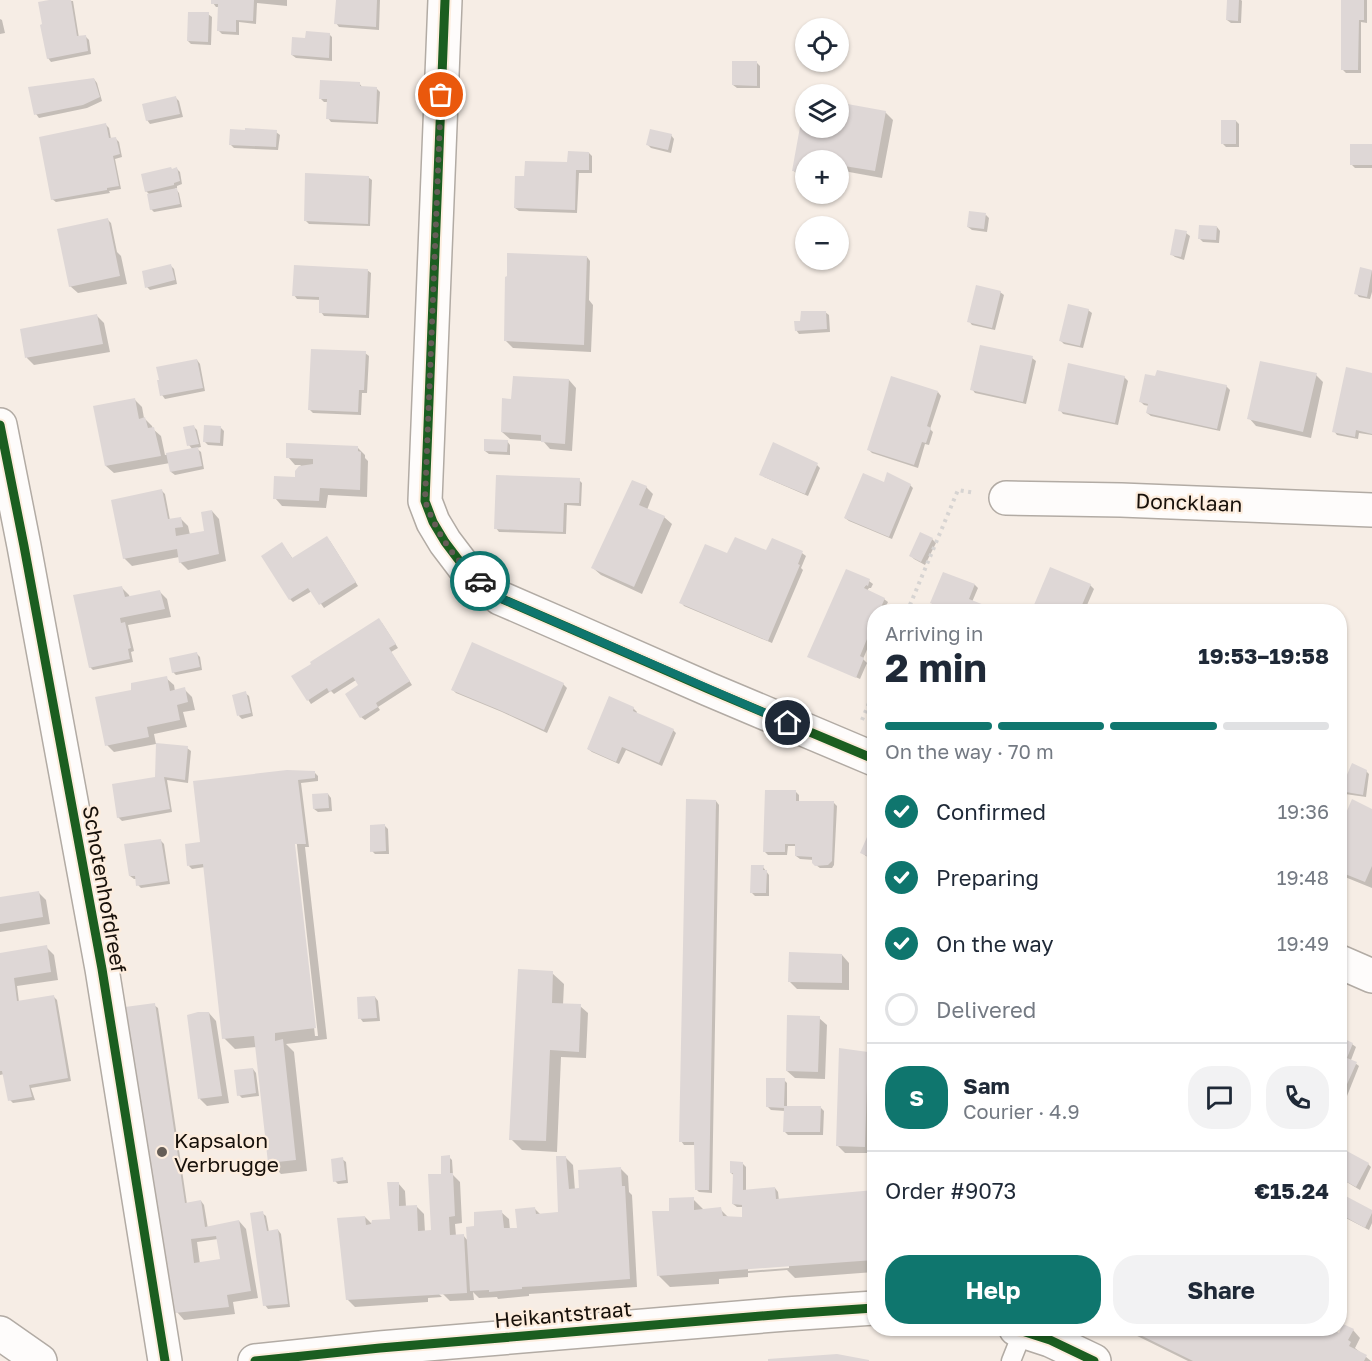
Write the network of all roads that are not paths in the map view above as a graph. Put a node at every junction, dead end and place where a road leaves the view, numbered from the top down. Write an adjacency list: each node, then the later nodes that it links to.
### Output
1 (445, 0): 5 (street)
2 (0, 425): 13 (street, Schotenhofdreef)
3 (1006, 498): 4 (street, Doncklaan)
4 (1372, 510)
5 (867, 756)
6 (1347, 965): 7 (street)
7 (1372, 976)
8 (867, 1308): 14 (street, Heikantstraat)
9 (0, 1333): 12 (street)
10 (1017, 1336): 15 (lane)
11 (1038, 1336): 16 (street)
12 (40, 1361)
13 (165, 1361)
14 (255, 1361)
15 (1011, 1361)
16 (1094, 1361)

